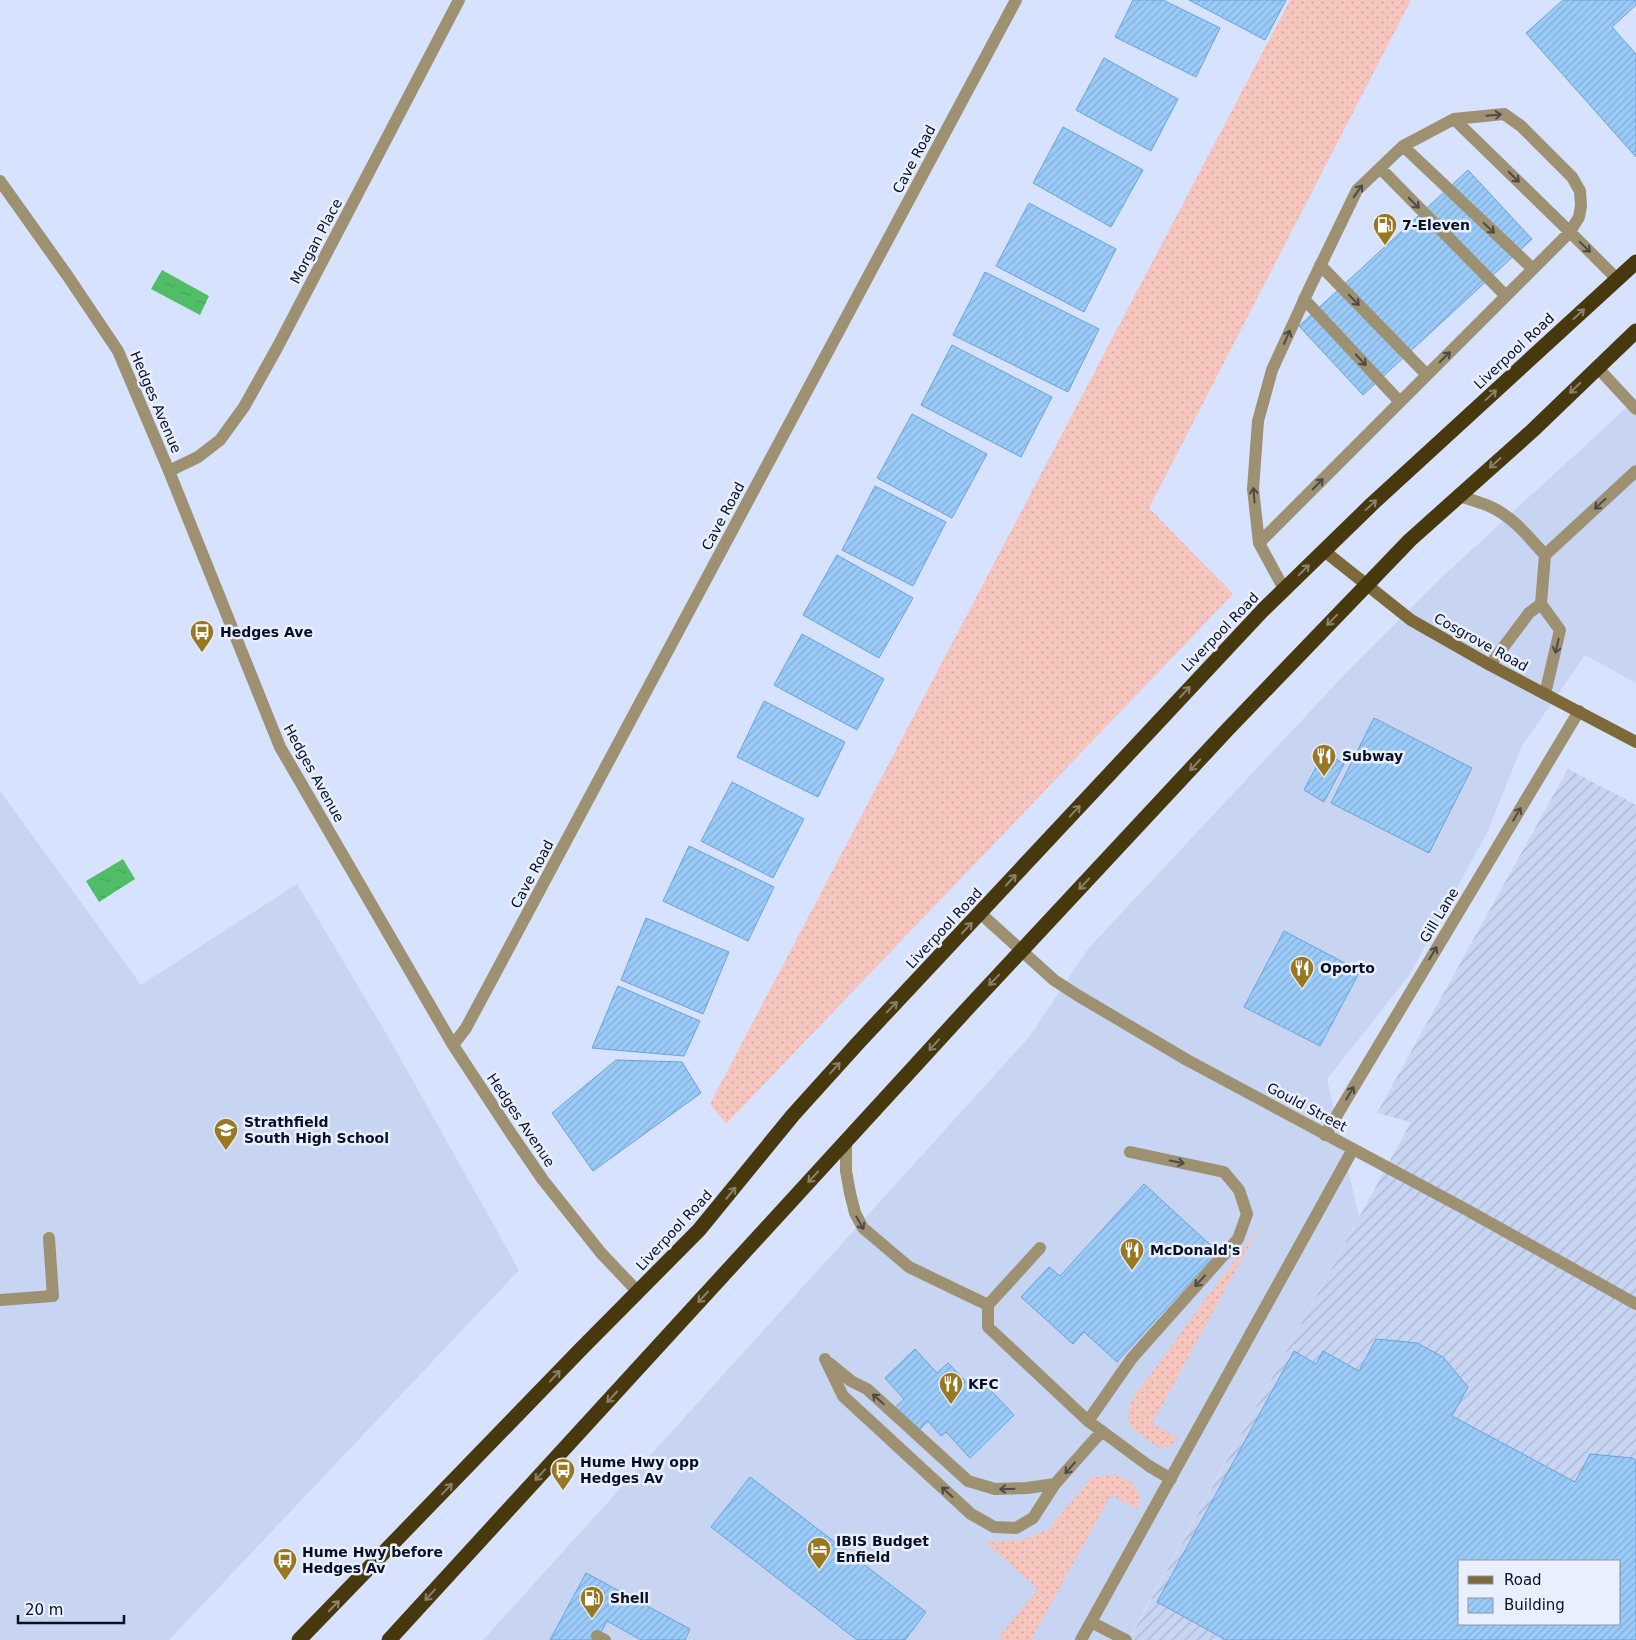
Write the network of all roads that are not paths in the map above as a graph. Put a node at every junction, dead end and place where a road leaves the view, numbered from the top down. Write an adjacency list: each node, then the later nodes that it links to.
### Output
1 (459, 0): 19 (street, Morgan Place)
2 (1016, 0): 34 (street, Cave Road)
3 (1454, 118): 4 (street); 7 (street, one-way to 7); 7 (street, one-way to 7)
4 (1403, 146): 5 (street); 10 (street, one-way to 10)
5 (1380, 168): 9 (street, one-way to 5); 12 (street, one-way to 12)
6 (0, 181): 19 (street, Hedges Avenue)
7 (1570, 232): 10 (street); 11 (street, one-way to 11)
8 (1636, 262): 11 (highway, Liverpool Road)
9 (1320, 265): 13 (street); 16 (street, one-way to 16)
10 (1533, 269): 12 (street)
11 (1617, 279): 23 (highway, Liverpool Road, one-way to 11)
12 (1506, 296): 16 (street, one-way to 12)
13 (1304, 299): 17 (street, one-way to 17); 22 (street, one-way to 13)
14 (1636, 331): 15 (highway)
15 (1597, 367): 18 (street); 21 (highway, one-way to 21)
16 (1427, 375): 17 (street)
17 (1400, 402): 22 (street, one-way to 17)
18 (1636, 409)
19 (169, 471): 34 (street, Hedges Avenue)
20 (1636, 471): 24 (street, one-way to 24)
21 (1459, 496): 24 (street); 25 (highway)
22 (1258, 543): 26 (street)
23 (1323, 550): 25 (main road, Cosgrove Road); 26 (highway, Liverpool Road, one-way to 23)
24 (1545, 555): 27 (street)
25 (1366, 585): 28 (main road, Cosgrove Road); 33 (highway, one-way to 33)
26 (1284, 589): 32 (highway, Liverpool Road, one-way to 26)
27 (1541, 604): 28 (street); 29 (street, one-way to 29)
28 (1490, 665): 29 (main road, Cosgrove Road)
29 (1545, 694): 30 (main road, Cosgrove Road)
30 (1578, 711): 31 (main road, Cosgrove Road); 35 (street, Gill Lane, one-way to 30)
31 (1636, 742)
32 (980, 913): 33 (street, Gould Street); 41 (highway, Liverpool Road, one-way to 32)
33 (1022, 952): 35 (street, Gould Street); 36 (highway, one-way to 36)
34 (452, 1045): 41 (street, Hedges Avenue)
35 (1325, 1135): 37 (street, Gould Street)
36 (846, 1141): 44 (street, one-way to 44); 51 (highway, one-way to 51)
37 (1353, 1149): 43 (street, Gould Street); 47 (street)
38 (1130, 1152): 45 (street, one-way to 45)
39 (49, 1238): 42 (street)
40 (1040, 1248): 44 (street)
41 (638, 1292): 50 (highway, Liverpool Road, one-way to 41)
42 (0, 1300)
43 (1636, 1304)
44 (988, 1305): 45 (street)
45 (1088, 1421): 46 (street)
46 (1102, 1431): 47 (street); 48 (street, one-way to 48)
47 (1171, 1479): 49 (street)
48 (1056, 1484): 48 (street)
49 (1091, 1622): 52 (street); 53 (street)
50 (299, 1640)
51 (389, 1640)
52 (1081, 1640)
53 (1126, 1640)

